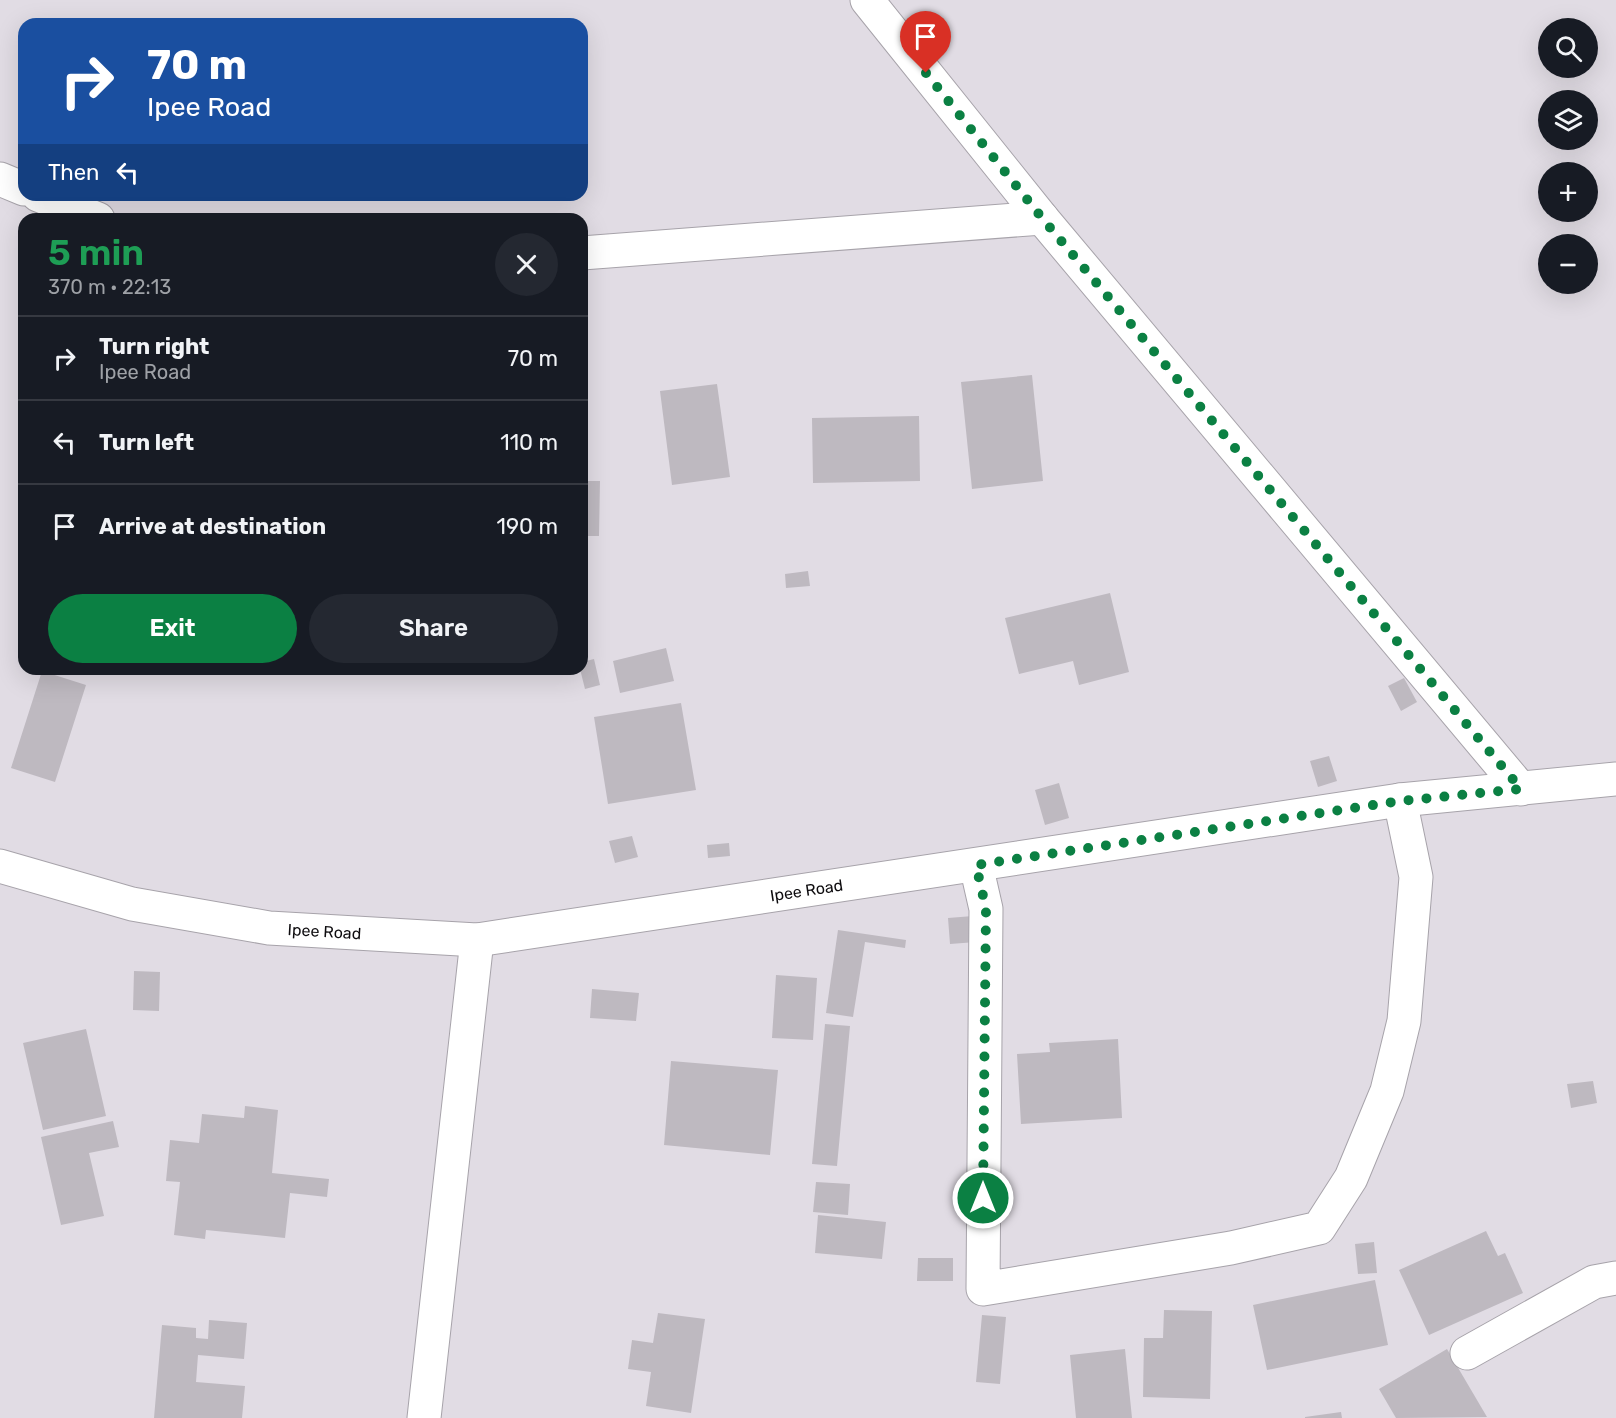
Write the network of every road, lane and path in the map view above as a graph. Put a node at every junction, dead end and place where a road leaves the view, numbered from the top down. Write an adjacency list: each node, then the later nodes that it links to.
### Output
1 (867, 0): 6 (street)
2 (0, 179): 3 (street)
3 (18, 186)
4 (53, 201): 5 (street)
5 (83, 213)
6 (1042, 218): 7 (street); 9 (street)
7 (588, 253)
8 (1616, 779): 9 (street, Ipee Road)
9 (1521, 789): 10 (street, Ipee Road)
10 (1400, 801): 11 (street, Ipee Road); 11 (street)
11 (976, 865): 13 (street, Ipee Road)
12 (0, 866): 13 (street, Ipee Road)
13 (477, 940): 16 (street)
14 (1616, 1278): 15 (street)
15 (1467, 1353)
16 (424, 1418)

